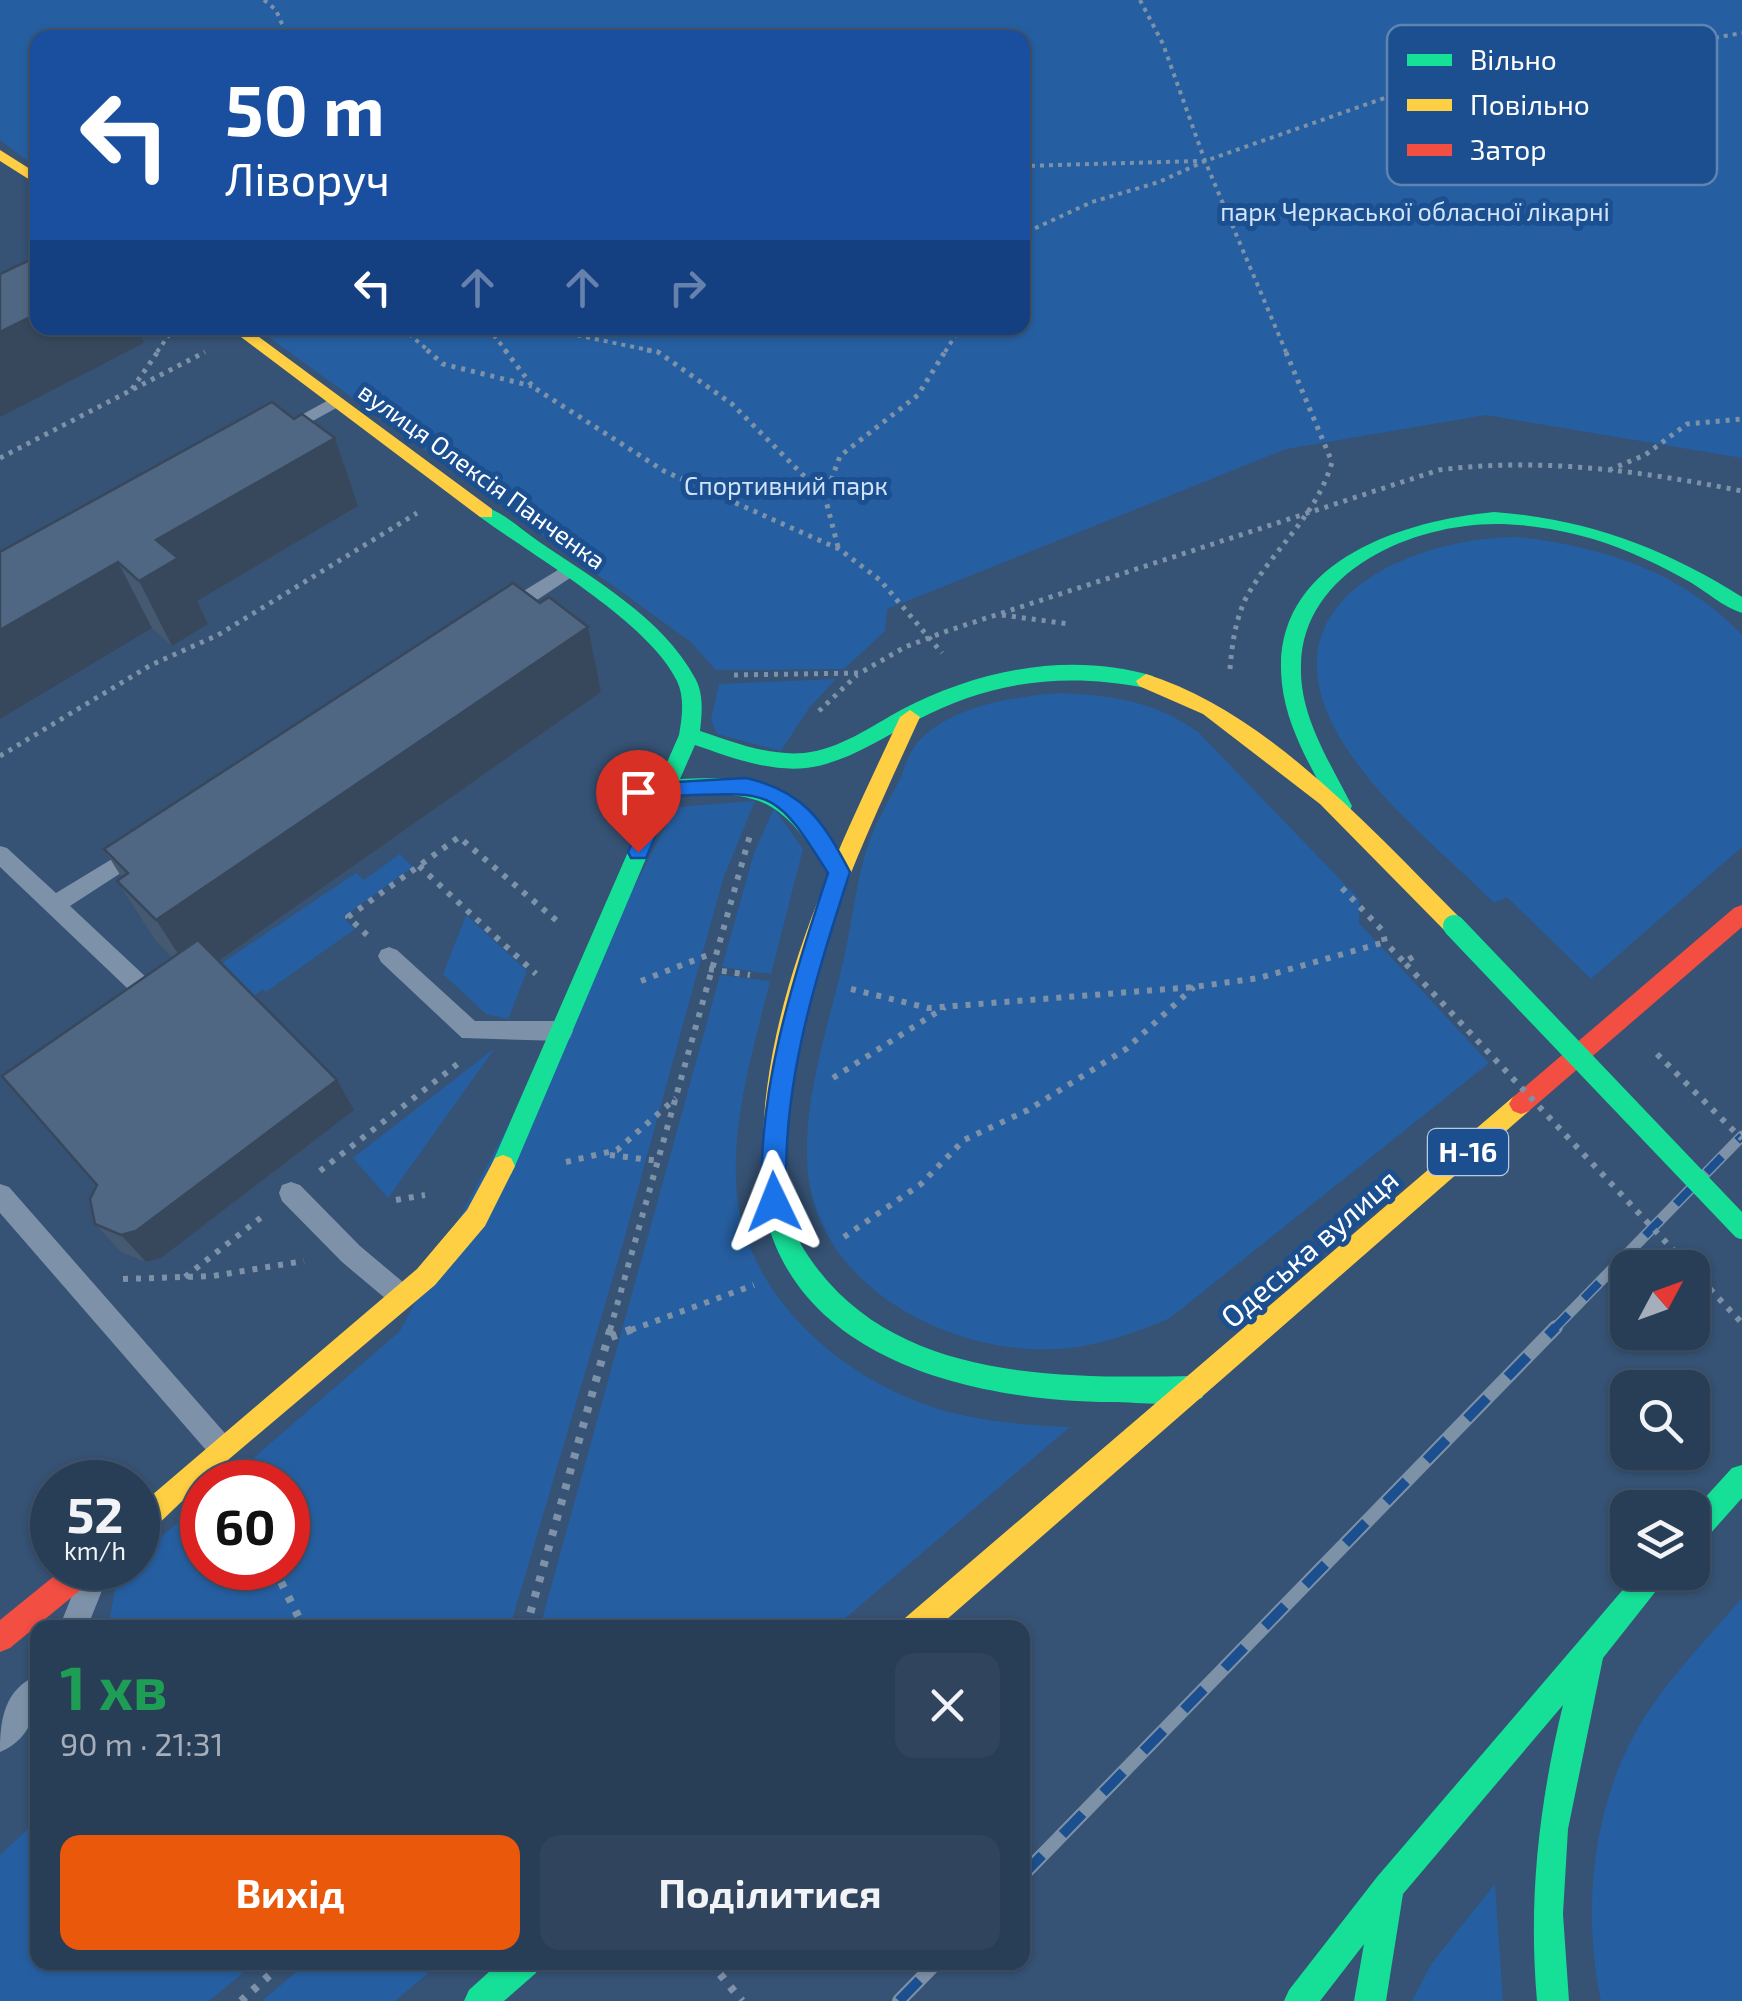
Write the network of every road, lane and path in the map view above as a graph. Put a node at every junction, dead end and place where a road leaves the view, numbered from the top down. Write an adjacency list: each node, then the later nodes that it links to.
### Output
1 (264, 0): 3 (path)
2 (1140, 0): 8 (path)
3 (285, 30)
4 (1742, 33): 5 (path)
5 (1717, 37)
6 (1387, 97): 8 (path)
7 (0, 154): 10 (main road)
8 (1205, 160): 9 (path); 11 (path); 28 (path)
9 (1030, 166)
10 (30, 175)
11 (1030, 232)
12 (169, 335): 20 (path)
13 (246, 335): 21 (main road, вулиця Олексія Панченка)
14 (410, 335): 19 (path)
15 (494, 335): 19 (path)
16 (576, 335): 27 (path)
17 (956, 335): 27 (path)
18 (206, 352): 20 (path)
19 (534, 386): 30 (path)
20 (130, 392): 24 (path)
21 (334, 402): 23 (lane); 31 (main road, вулиця Олексія Панченка)
22 (1742, 419): 25 (path)
23 (267, 439)
24 (0, 458)
25 (1609, 470): 26 (path); 28 (path)
26 (1742, 491)
27 (826, 497): 30 (path)
28 (1315, 508): 33 (path); 37 (path)
29 (423, 510): 41 (path)
30 (838, 548): 36 (path)
31 (566, 571): 34 (lane); 38 (main road, вулиця Олексія Панченка)
32 (1742, 606): 43 (main road)
33 (1000, 615): 35 (path); 36 (path)
34 (485, 624)
35 (1076, 626)
36 (930, 637): 38 (path)
37 (1215, 666)
38 (688, 675): 40 (main road)
39 (910, 717): 40 (main road); 43 (main road); 48 (main road)
40 (688, 735): 42 (main road)
41 (0, 756)
42 (666, 788): 48 (main road); 62 (main road)
43 (1347, 816): 71 (main road, bridge)
44 (757, 818): 55 (path)
45 (154, 840): 50 (lane)
46 (0, 854): 50 (lane)
47 (419, 866): 52 (path); 54 (path); 57 (path)
48 (840, 872): 58 (main road)
49 (1334, 879): 53 (path)
50 (55, 905): 60 (lane)
51 (1742, 914): 81 (main road, Одеська вулиця / Н-16)
52 (558, 922)
53 (1385, 942): 59 (path); 72 (path, bridge)
54 (390, 956): 63 (lane)
55 (709, 969): 56 (path); 64 (path)
56 (722, 971)
57 (536, 974)
58 (804, 982): 61 (path); 65 (main road)
59 (1194, 988): 61 (path); 74 (path)
60 (155, 1000)
61 (946, 1006): 65 (path)
62 (562, 1031): 63 (lane); 78 (main road)
63 (500, 1032): 69 (path)
64 (676, 1097): 66 (path); 67 (path)
65 (776, 1110): 74 (main road)
66 (609, 1155): 67 (path); 68 (path)
67 (659, 1161): 80 (path)
68 (557, 1168)
69 (291, 1193): 73 (lane); 75 (path)
70 (0, 1195): 76 (lane)
71 (1742, 1228)
72 (1673, 1250)
73 (351, 1254): 75 (path); 78 (lane)
74 (798, 1263): 80 (path); 81 (main road)
75 (185, 1277): 76 (path)
76 (76, 1281): 82 (lane)
77 (1710, 1289): 79 (path)
78 (404, 1298): 82 (main road)
79 (1742, 1323)
80 (610, 1338): 92 (path)
81 (1193, 1389): 93 (main road, Одеська вулиця / Н-16)
82 (224, 1453): 84 (main road)
83 (1742, 1478): 85 (main road)
84 (160, 1506)
85 (1710, 1513)
86 (58, 1590): 94 (main road)
87 (88, 1590): 90 (lane)
88 (285, 1590): 91 (path)
89 (1641, 1590): 95 (main road)
90 (75, 1620)
91 (300, 1620)
92 (528, 1620)
93 (924, 1620)
94 (0, 1638)
95 (1594, 1642): 98 (main road); 107 (main road)
96 (30, 1699): 97 (lane)
97 (0, 1737)
98 (1388, 1888): 105 (main road); 106 (main road)
99 (275, 1970): 102 (path)
100 (516, 1970): 103 (main road)
101 (717, 1970): 104 (path)
102 (241, 2001)
103 (480, 2001)
104 (742, 2001)
105 (1300, 2001)
106 (1370, 2001)
107 (1553, 2001)

